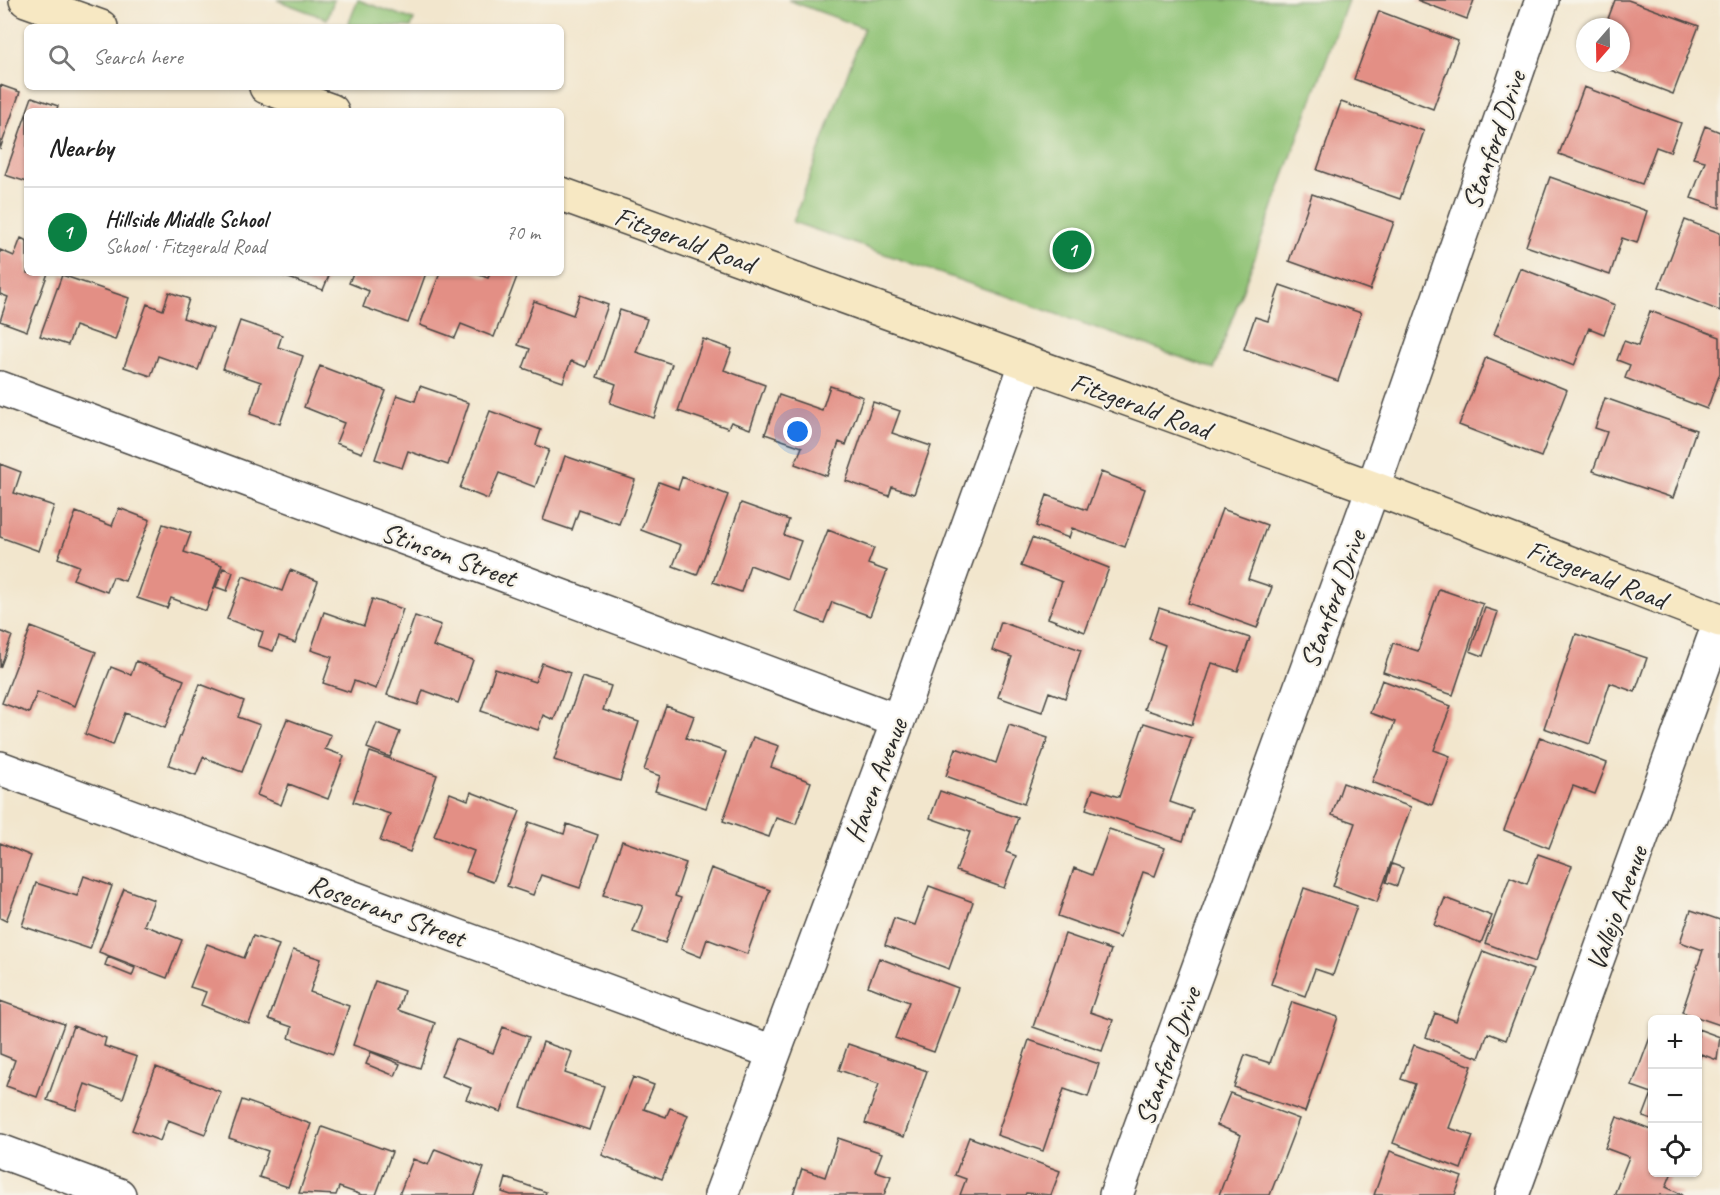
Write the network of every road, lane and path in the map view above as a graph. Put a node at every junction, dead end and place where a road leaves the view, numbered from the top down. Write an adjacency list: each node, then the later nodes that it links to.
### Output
1 (26, 0): 3 (main road)
2 (1542, 0): 9 (street, Stanford Drive)
3 (93, 24)
4 (274, 90): 5 (main road)
5 (324, 108)
6 (564, 195): 7 (main road, Fitzgerald Road)
7 (1026, 364): 9 (main road, Fitzgerald Road); 11 (street, Haven Avenue)
8 (0, 388): 11 (street, Stinson Street)
9 (1372, 488): 10 (main road, Fitzgerald Road); 17 (street, Stanford Drive)
10 (1720, 621): 18 (street, Vallejo Avenue)
11 (898, 720): 13 (street, Haven Avenue)
12 (0, 768): 13 (street, Rosecrans Street)
13 (773, 1052): 16 (street, Haven Avenue)
14 (0, 1151): 15 (street)
15 (119, 1195)
16 (721, 1195)
17 (1116, 1195)
18 (1512, 1195)

